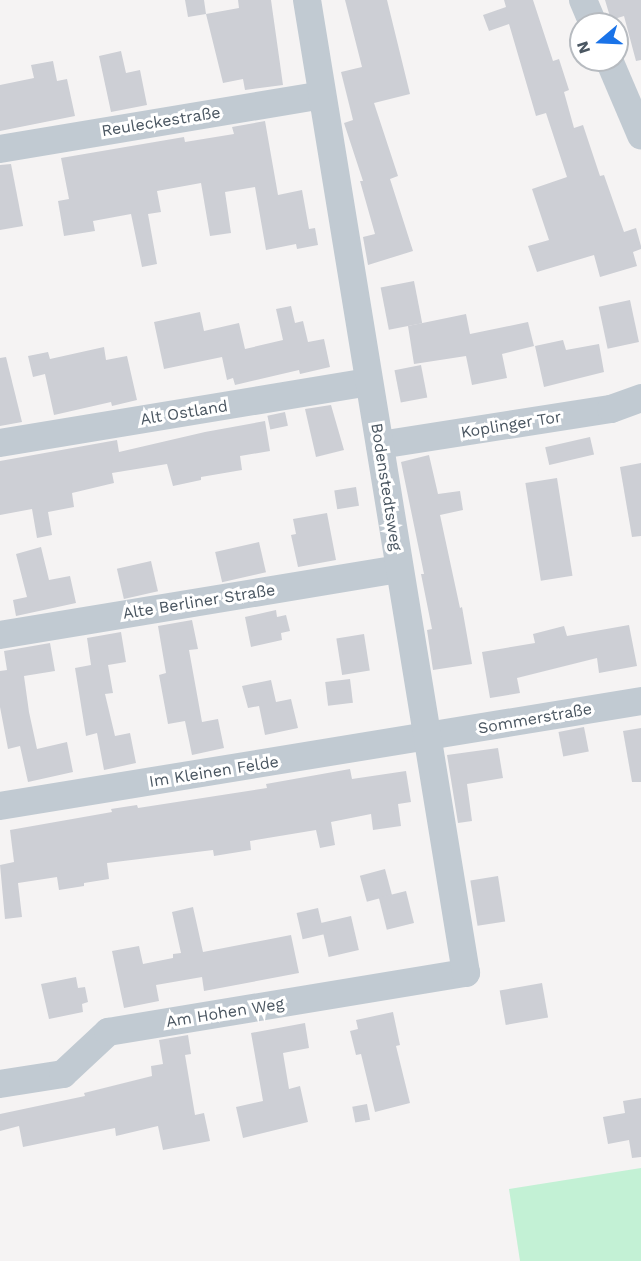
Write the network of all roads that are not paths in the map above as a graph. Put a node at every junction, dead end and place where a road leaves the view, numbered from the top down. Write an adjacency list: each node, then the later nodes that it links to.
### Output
1 (307, 0): 3 (street, Bodenstedtsweg)
2 (614, 72): 4 (street)
3 (322, 95): 5 (street, Reuleckestraße); 6 (street, Bodenstedtsweg)
4 (641, 135)
5 (0, 148)
6 (368, 382): 8 (street, Alt Ostland); 9 (street, Bodenstedtsweg)
7 (641, 398): 9 (street, Koplinger Tor)
8 (0, 443)
9 (380, 445): 10 (street, Bodenstedtsweg)
10 (399, 569): 11 (street, Alte Berliner Straße); 13 (street, Bodenstedtsweg)
11 (0, 635)
12 (641, 701): 13 (street, Sommerstraße)
13 (428, 737): 14 (street, Im Kleinen Felde); 15 (street, Bodenstedtsweg)
14 (0, 806)
15 (466, 973): 16 (street, Am Hohen Weg)
16 (0, 1084)

